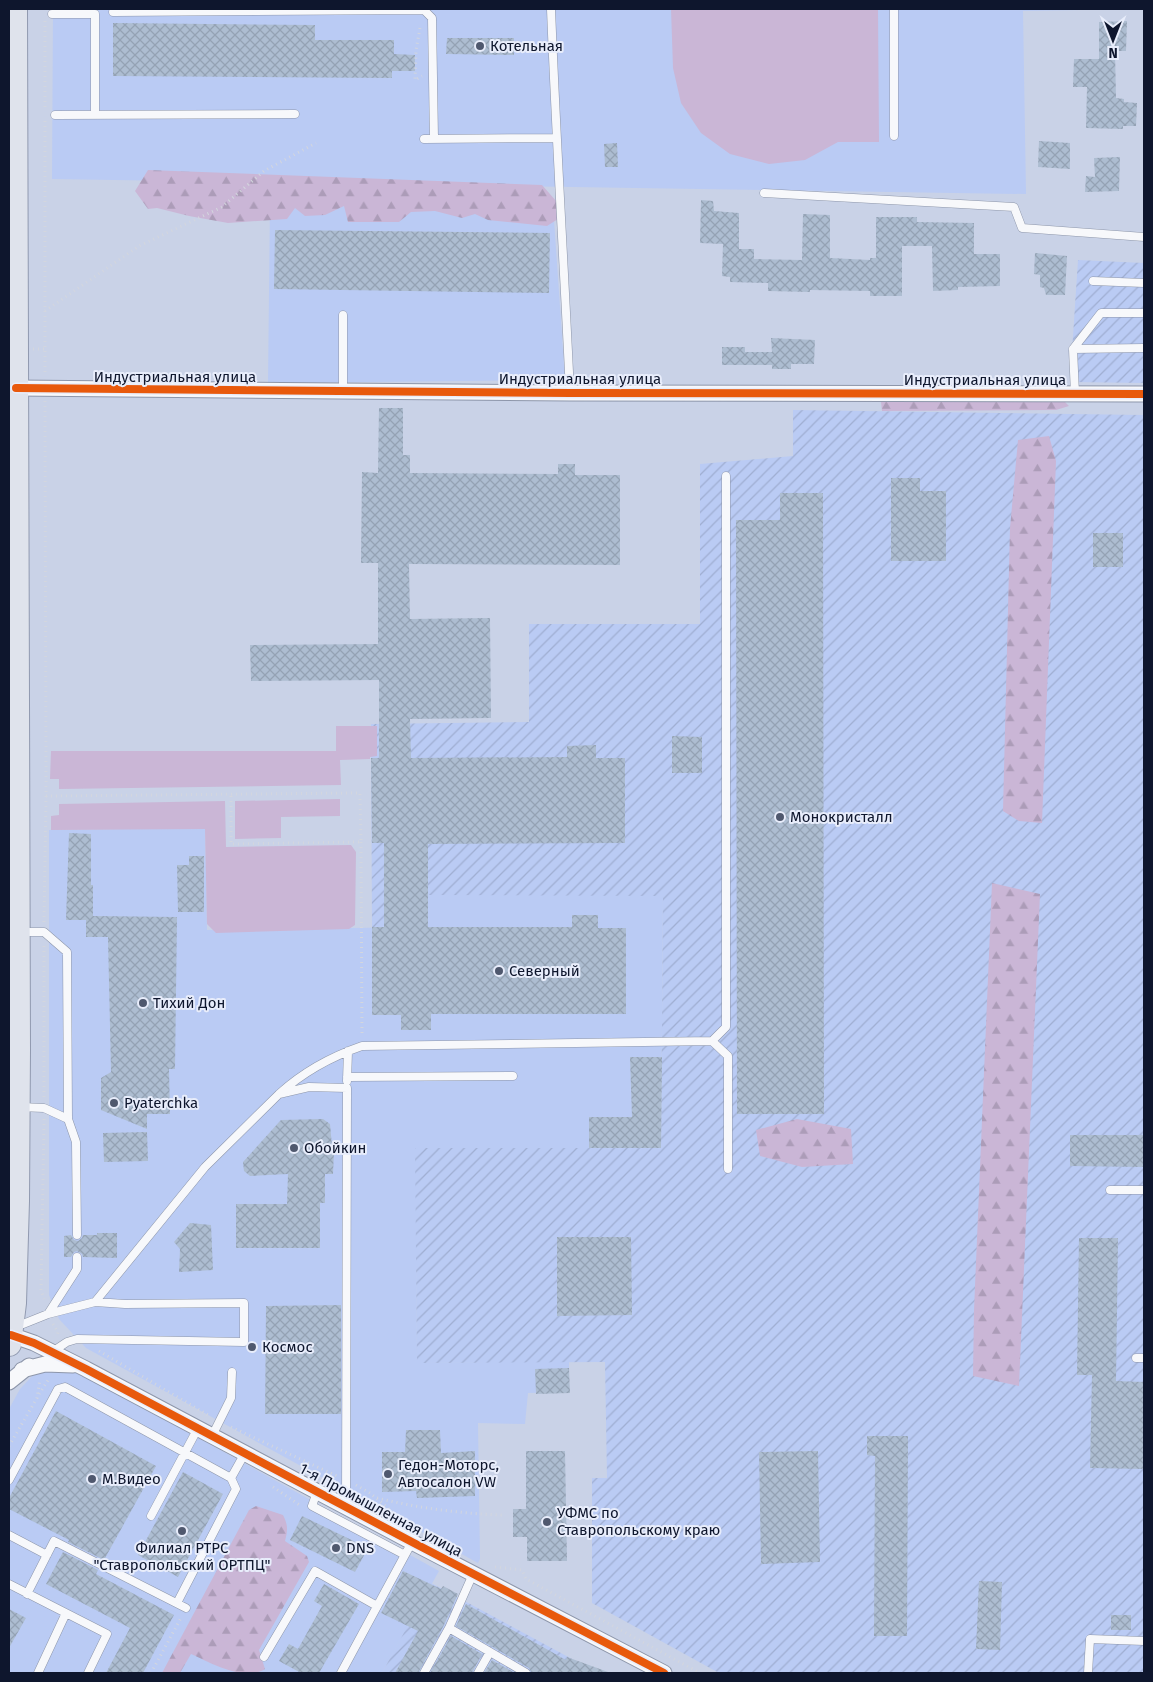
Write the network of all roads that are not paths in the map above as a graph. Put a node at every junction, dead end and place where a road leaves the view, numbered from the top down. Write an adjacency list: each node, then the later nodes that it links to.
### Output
1 (16, 9): 21 (main road)
2 (552, 9): 10 (lane)
3 (894, 9): 9 (lane)
4 (113, 12): 12 (lane)
5 (48, 16): 8 (lane)
6 (295, 114): 8 (lane)
7 (55, 115): 8 (lane)
8 (95, 115)
9 (894, 136)
10 (556, 138): 12 (lane); 23 (lane)
11 (424, 139): 12 (lane)
12 (434, 139)
13 (764, 193): 14 (lane)
14 (1144, 237)
15 (1093, 281): 16 (lane)
16 (1144, 283)
17 (1144, 313): 20 (lane)
18 (343, 315): 22 (lane)
19 (1144, 348): 20 (lane)
20 (1073, 349): 24 (lane)
21 (16, 388): 22 (street, Индустриальная улица); 27 (main road)
22 (343, 392): 23 (street, Индустриальная улица)
23 (570, 394): 24 (street, Индустриальная улица)
24 (1074, 394): 25 (street, Индустриальная улица)
25 (1144, 394)
26 (726, 476): 28 (lane)
27 (17, 932): 29 (main road); 36 (lane)
28 (712, 1041): 30 (lane); 37 (lane)
29 (13, 1050): 35 (main road)
30 (348, 1051): 32 (lane); 34 (lane)
31 (513, 1076): 32 (lane)
32 (347, 1077): 33 (lane)
33 (347, 1088): 34 (lane); 57 (lane)
34 (280, 1094): 42 (lane)
35 (17, 1107): 36 (lane); 44 (main road)
36 (68, 1119): 40 (lane)
37 (728, 1169)
38 (1110, 1190): 39 (lane)
39 (1144, 1190)
40 (77, 1235)
41 (77, 1257): 43 (lane)
42 (95, 1302): 43 (lane); 45 (lane)
43 (48, 1314): 44 (lane)
44 (13, 1328): 45 (street, 1-я Промышленная улица)
45 (52, 1352): 46 (street, 1-я Промышленная улица); 47 (street)
46 (86, 1369): 47 (street); 50 (street, 1-я Промышленная улица)
47 (22, 1370): 49 (street)
48 (232, 1372): 51 (lane)
49 (9, 1382)
50 (198, 1428): 51 (street, 1-я Промышленная улица); 52 (lane)
51 (212, 1436): 53 (street, 1-я Промышленная улица)
52 (185, 1452): 54 (lane); 55 (lane); 58 (lane)
53 (245, 1454): 54 (lane); 56 (street, 1-я Промышленная улица)
54 (231, 1478): 65 (lane)
55 (9, 1480)
56 (317, 1492): 57 (street, 1-я Промышленная улица); 60 (lane)
57 (346, 1507): 60 (street, 1-я Промышленная улица)
58 (151, 1516)
59 (9, 1535): 61 (lane)
60 (408, 1548): 62 (street, 1-я Промышленная улица); 66 (lane)
61 (47, 1554): 64 (lane); 65 (lane)
62 (473, 1574): 69 (lane); 79 (street, 1-я Промышленная улица)
63 (9, 1584): 64 (lane)
64 (27, 1594): 68 (lane)
65 (177, 1603): 67 (lane)
66 (377, 1606): 72 (lane); 75 (lane)
67 (186, 1608)
68 (66, 1614): 73 (lane); 74 (lane)
69 (450, 1628): 71 (lane); 76 (lane)
70 (1144, 1641): 80 (lane)
71 (490, 1652): 77 (lane); 78 (lane)
72 (264, 1657)
73 (38, 1673)
74 (88, 1673)
75 (341, 1673)
76 (424, 1673)
77 (478, 1673)
78 (526, 1673)
79 (664, 1673)
80 (1088, 1673)

